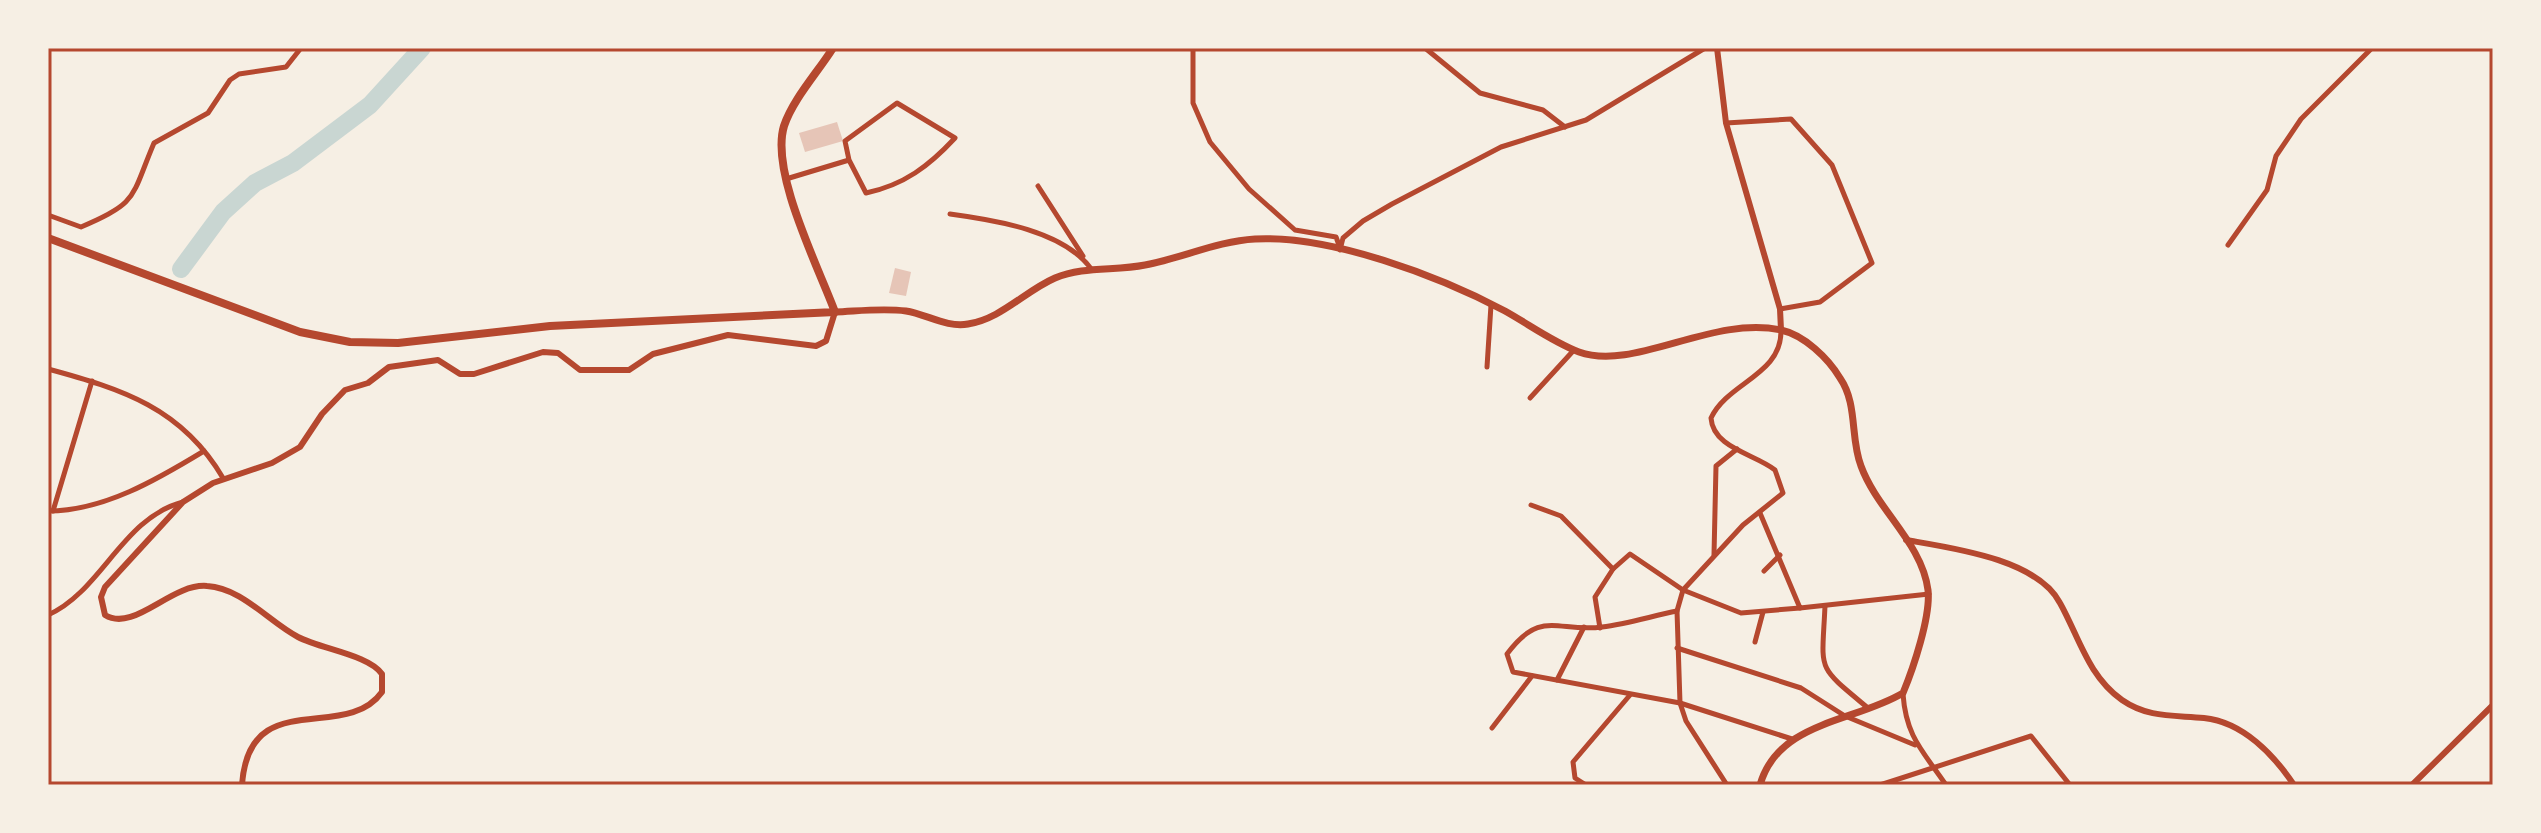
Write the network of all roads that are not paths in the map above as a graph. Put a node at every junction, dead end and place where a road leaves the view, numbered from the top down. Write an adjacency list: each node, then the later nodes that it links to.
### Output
1 (301, 48): 14 (street)
2 (833, 48): 11 (main road)
3 (1193, 48): 17 (street)
4 (1425, 48): 9 (street)
5 (1705, 48): 9 (street)
6 (1717, 48): 8 (street)
7 (2372, 48): 16 (street)
8 (1726, 123): 21 (street); 21 (street)
9 (1566, 128): 17 (street)
10 (849, 160): 10 (street); 11 (street)
11 (785, 179): 22 (main road)
12 (1038, 186): 18 (street)
13 (950, 214): 18 (street)
14 (48, 215)
15 (48, 238): 22 (main road)
16 (2228, 245)
17 (1340, 250): 19 (main road); 20 (main road)
18 (1083, 257): 19 (street)
19 (1092, 270): 22 (main road)
20 (1491, 305): 24 (main road); 25 (street)
21 (1780, 309): 23 (street)
22 (835, 312): 31 (street)
23 (1781, 330): 24 (main road); 29 (street); 36 (main road)
24 (1574, 350): 28 (street)
25 (1487, 367)
26 (48, 369): 27 (street)
27 (92, 381): 30 (street); 34 (street)
28 (1530, 398)
29 (1737, 449): 35 (street); 38 (street)
30 (204, 451): 31 (street); 34 (street)
31 (223, 478): 32 (street)
32 (183, 502): 47 (street); 64 (street)
33 (1531, 505): 39 (street)
34 (50, 511)
35 (1760, 513): 37 (street); 38 (street)
36 (1906, 540): 42 (main road); 71 (street)
37 (1780, 555): 40 (street); 44 (street)
38 (1714, 556): 41 (street)
39 (1613, 569): 41 (street); 49 (street)
40 (1764, 571)
41 (1683, 590): 45 (street); 46 (street)
42 (1929, 594): 43 (street); 54 (main road)
43 (1825, 606): 44 (street); 58 (street)
44 (1800, 608): 46 (street)
45 (1677, 611): 49 (street); 51 (street)
46 (1763, 612): 50 (street)
47 (48, 615)
48 (1584, 627): 49 (street); 52 (street); 53 (street)
49 (1600, 628)
50 (1755, 642)
51 (1677, 648): 56 (street); 59 (street)
52 (1532, 676): 53 (street); 60 (street)
53 (1557, 680): 55 (street)
54 (1903, 693): 58 (main road); 62 (street)
55 (1631, 694): 56 (street); 65 (street)
56 (1680, 703): 61 (street); 66 (street)
57 (2493, 705): 72 (street)
58 (1868, 708): 59 (main road)
59 (1845, 716): 61 (main road); 62 (street)
60 (1492, 728)
61 (1792, 739): 67 (main road)
62 (1915, 745): 63 (street)
63 (1934, 768): 68 (street); 69 (street); 70 (street)
64 (242, 785)
65 (1586, 785)
66 (1727, 785)
67 (1760, 785)
68 (1880, 785)
69 (1946, 785)
70 (2070, 785)
71 (2294, 785)
72 (2412, 785)

